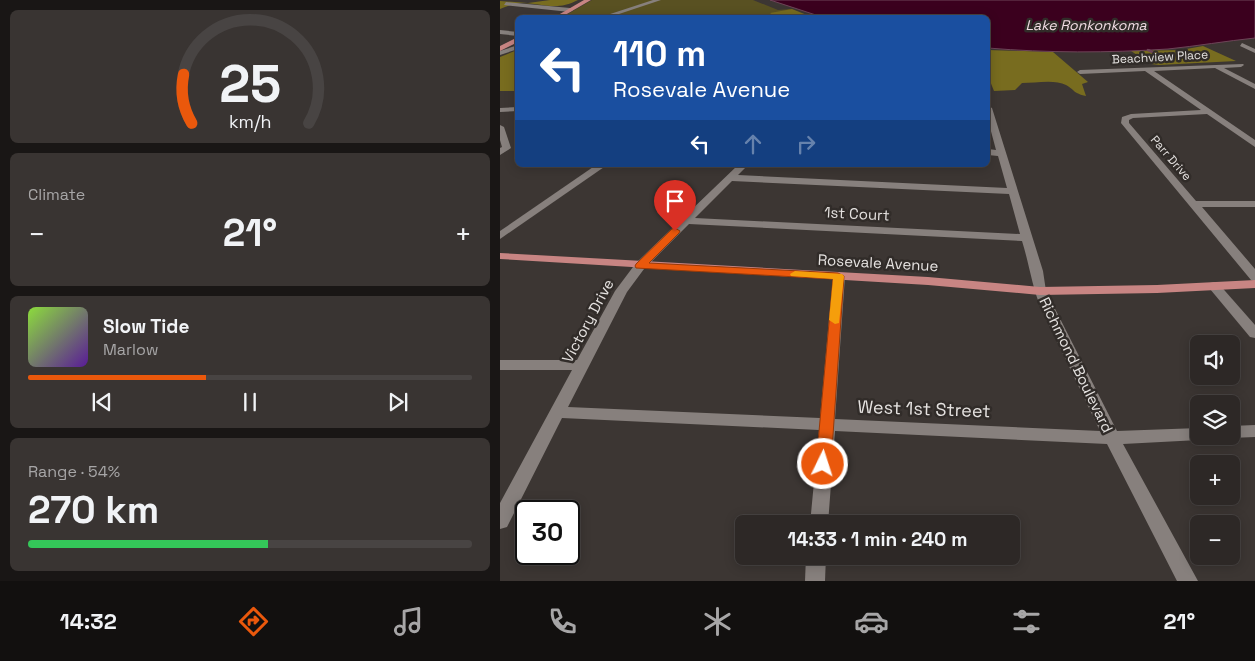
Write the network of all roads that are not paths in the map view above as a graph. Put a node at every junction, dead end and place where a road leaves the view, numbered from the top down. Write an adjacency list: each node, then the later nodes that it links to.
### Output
1 (588, 0): 4 (main road)
2 (658, 0): 6 (street)
3 (506, 4): 4 (street)
4 (570, 10): 5 (main road)
5 (561, 15)
6 (610, 15)
7 (500, 32): 8 (street)
8 (515, 34)
9 (515, 41): 12 (main road)
10 (1242, 46): 13 (street)
11 (515, 48): 12 (street)
12 (500, 51)
13 (1255, 51)
14 (1241, 65): 15 (street, Beachview Place)
15 (1216, 66): 16 (street, Beachview Place); 18 (street)
16 (1148, 70): 17 (street, Beachview Place); 21 (street)
17 (1080, 72)
18 (1255, 87)
19 (515, 109): 20 (street)
20 (500, 110)
21 (1209, 112): 25 (street); 33 (street, Parr Drive)
22 (990, 116): 28 (street, Richmond Boulevard)
23 (500, 127): 26 (street)
24 (515, 144): 26 (street)
25 (1255, 144)
26 (503, 150)
27 (990, 152): 28 (street)
28 (1000, 153): 32 (street, Richmond Boulevard)
29 (599, 167): 36 (street)
30 (741, 167): 31 (street, Victory Drive)
31 (730, 178): 32 (street); 35 (street, Victory Drive)
32 (1013, 191): 37 (street, Richmond Boulevard)
33 (1195, 204): 34 (street); 41 (street, Parr Drive)
34 (1255, 204)
35 (686, 221): 37 (street, 1st Court); 39 (street, Victory Drive)
36 (500, 236)
37 (1026, 238): 44 (street, Richmond Boulevard)
38 (500, 256): 39 (main road, Rosevale Avenue)
39 (640, 266): 40 (main road, Rosevale Avenue); 47 (street, Victory Drive)
40 (838, 276): 44 (main road, Rosevale Avenue); 49 (street)
41 (1255, 277)
42 (1255, 284): 43 (main road, Rosevale Avenue)
43 (1214, 286): 44 (main road, Rosevale Avenue); 45 (street)
44 (1040, 291): 53 (street, Richmond Boulevard)
45 (1255, 334)
46 (500, 365): 47 (street)
47 (583, 365): 48 (street, Victory Drive)
48 (558, 412): 49 (street, West 1st Street); 54 (street, Victory Drive)
49 (826, 425): 53 (street, West 1st Street); 55 (street)
50 (1255, 431): 51 (street)
51 (1240, 432)
52 (1190, 434): 53 (street, West 1st Street)
53 (1112, 438): 58 (street, Richmond Boulevard)
54 (502, 512)
55 (820, 515)
56 (815, 565): 57 (street)
57 (814, 581)
58 (1188, 581)

